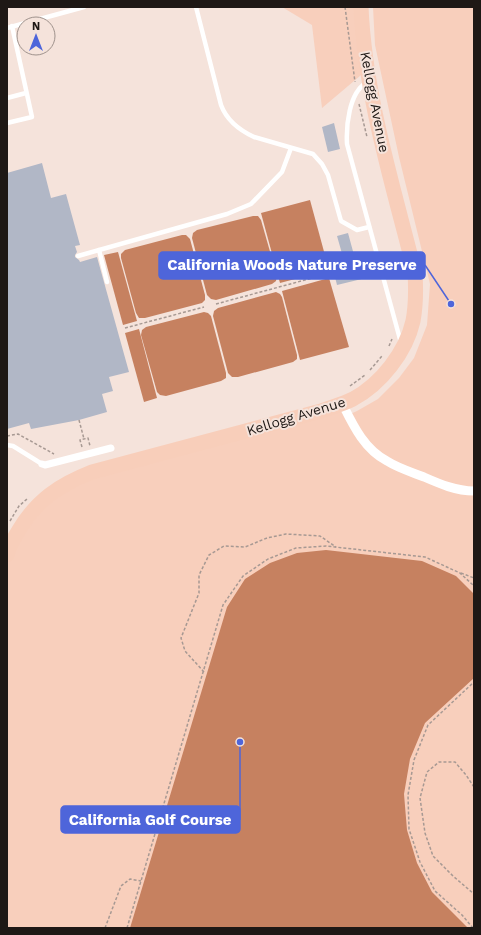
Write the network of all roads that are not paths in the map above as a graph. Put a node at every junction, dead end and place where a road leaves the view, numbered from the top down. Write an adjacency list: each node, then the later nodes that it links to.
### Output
1 (84, 7): 4 (lane)
2 (196, 7): 9 (lane)
3 (361, 7): 5 (main road, Kellogg Avenue)
4 (9, 27): 6 (lane)
5 (369, 81): 10 (lane); 14 (main road, Kellogg Avenue)
6 (26, 93): 7 (lane); 8 (lane)
7 (7, 98)
8 (7, 123)
9 (291, 148): 10 (lane); 11 (lane)
10 (369, 227): 14 (lane)
11 (98, 250): 12 (lane); 13 (lane)
12 (78, 256)
13 (107, 282)
14 (402, 347): 15 (main road, Kellogg Avenue)
15 (342, 403): 19 (street); 20 (main road, Kellogg Avenue)
16 (7, 445): 18 (lane)
17 (111, 448): 18 (street)
18 (42, 464)
19 (474, 491)
20 (7, 555)

